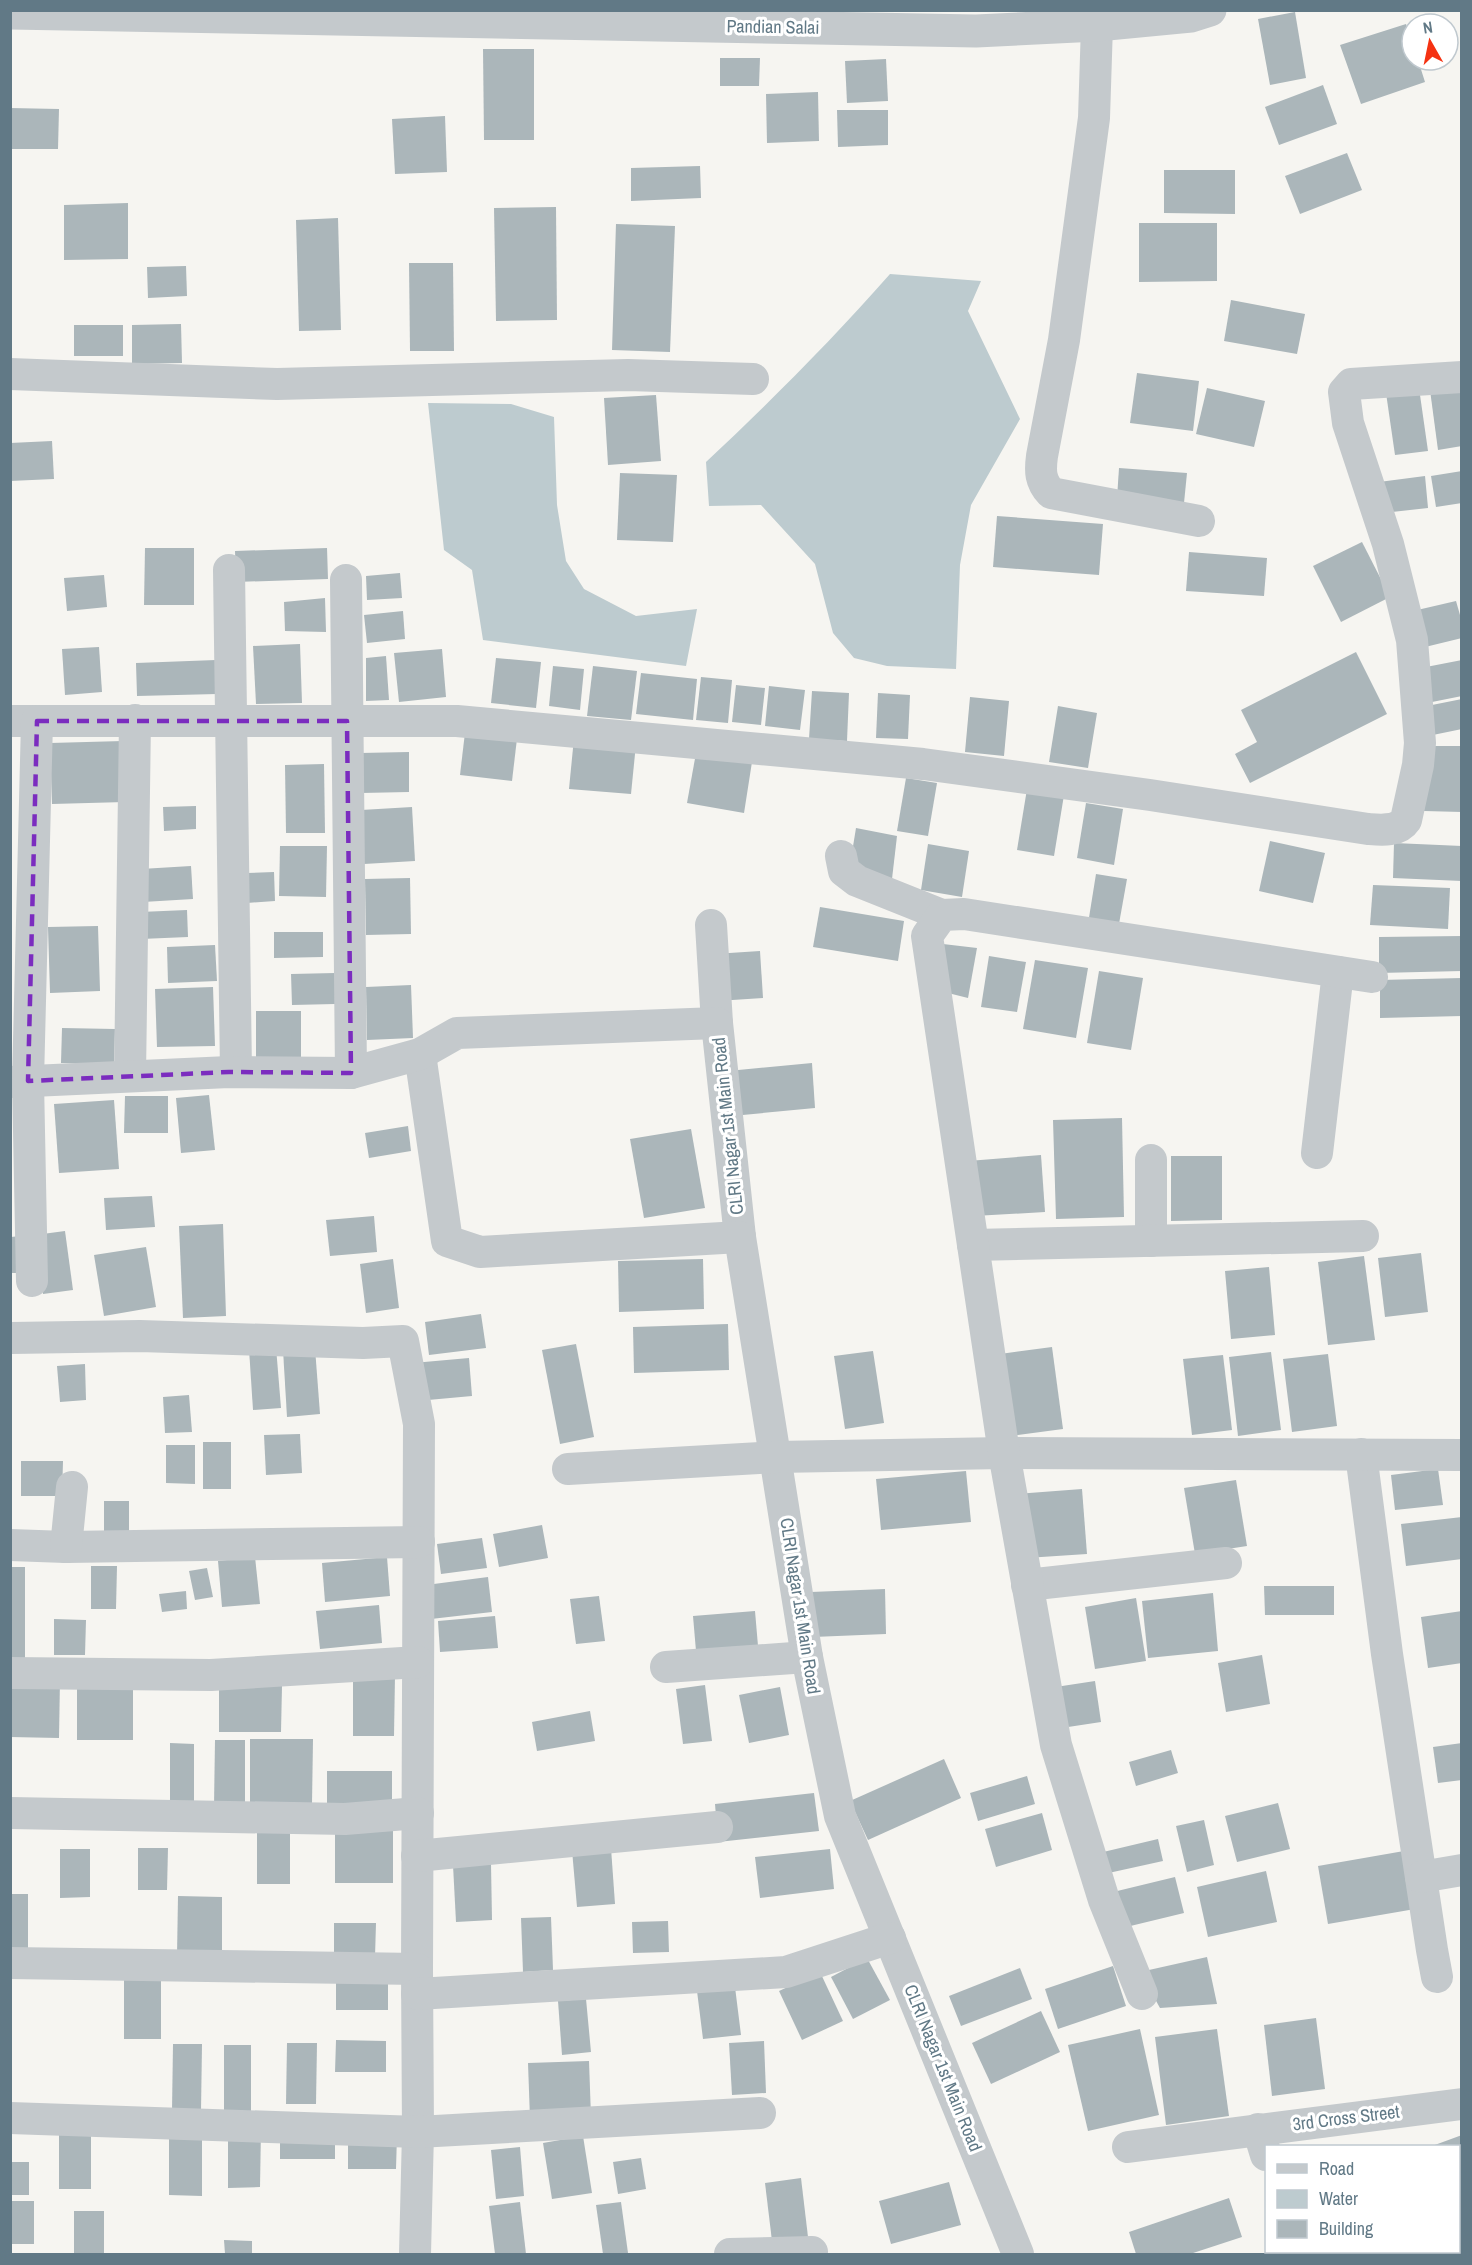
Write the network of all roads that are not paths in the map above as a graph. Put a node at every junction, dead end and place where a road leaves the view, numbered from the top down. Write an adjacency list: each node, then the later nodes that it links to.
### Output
1 (1210, 10): 5 (street, Pandian Salai)
2 (10, 13): 3 (street, Pandian Salai)
3 (635, 18): 4 (street, Pandian Salai)
4 (977, 21): 5 (street, Pandian Salai)
5 (1097, 25): 9 (street)
6 (10, 374): 8 (street)
7 (1461, 377): 15 (street)
8 (753, 379)
9 (1199, 522)
10 (229, 570): 14 (street)
11 (346, 580): 15 (street)
12 (135, 720): 13 (street); 14 (street); 25 (street)
13 (24, 721): 26 (street)
14 (231, 722): 15 (street); 23 (street)
15 (347, 722): 24 (street)
16 (841, 856): 17 (street)
17 (942, 915): 19 (street); 32 (street)
18 (711, 925): 21 (street, CLRI Nagar 1st Main Road)
19 (1338, 972): 20 (street); 27 (street)
20 (1372, 977)
21 (717, 1023): 22 (street); 29 (street, CLRI Nagar 1st Main Road)
22 (420, 1054): 24 (street); 29 (street)
23 (236, 1072): 24 (street); 25 (street)
24 (351, 1073)
25 (130, 1076): 26 (street)
26 (19, 1081): 33 (street)
27 (1317, 1153)
28 (1151, 1160): 31 (street)
29 (740, 1236): 38 (street, CLRI Nagar 1st Main Road)
30 (1363, 1236): 31 (street)
31 (1151, 1241): 32 (street)
32 (974, 1245): 35 (street)
33 (32, 1281)
34 (11, 1338): 41 (street)
35 (1004, 1453): 36 (street); 38 (street); 45 (street)
36 (1361, 1454): 37 (street); 55 (street)
37 (1461, 1455)
38 (776, 1457): 39 (street); 46 (street, CLRI Nagar 1st Main Road)
39 (568, 1468)
40 (72, 1487): 43 (street)
41 (419, 1542): 43 (street); 47 (street)
42 (10, 1545): 43 (street)
43 (66, 1548)
44 (1226, 1563): 45 (street)
45 (1027, 1585): 60 (street)
46 (807, 1657): 48 (street); 56 (street, CLRI Nagar 1st Main Road)
47 (418, 1662): 49 (street); 51 (street)
48 (666, 1667)
49 (10, 1673)
50 (10, 1813): 51 (street)
51 (418, 1813): 53 (street)
52 (717, 1827): 53 (street)
53 (417, 1856): 59 (street)
54 (1461, 1870): 55 (street)
55 (1420, 1877): 58 (street)
56 (890, 1938): 59 (street); 70 (street, CLRI Nagar 1st Main Road)
57 (10, 1963): 59 (street)
58 (1437, 1977)
59 (417, 1981): 64 (street)
60 (1142, 1994)
61 (1461, 2104): 65 (street, 3rd Cross Street)
62 (760, 2113): 64 (street)
63 (10, 2118): 64 (street)
64 (418, 2132): 68 (street)
65 (1262, 2142): 66 (street, 3rd Cross Street)
66 (1128, 2147)
67 (812, 2252): 69 (street)
68 (415, 2254)
69 (730, 2254)
70 (1018, 2254)

